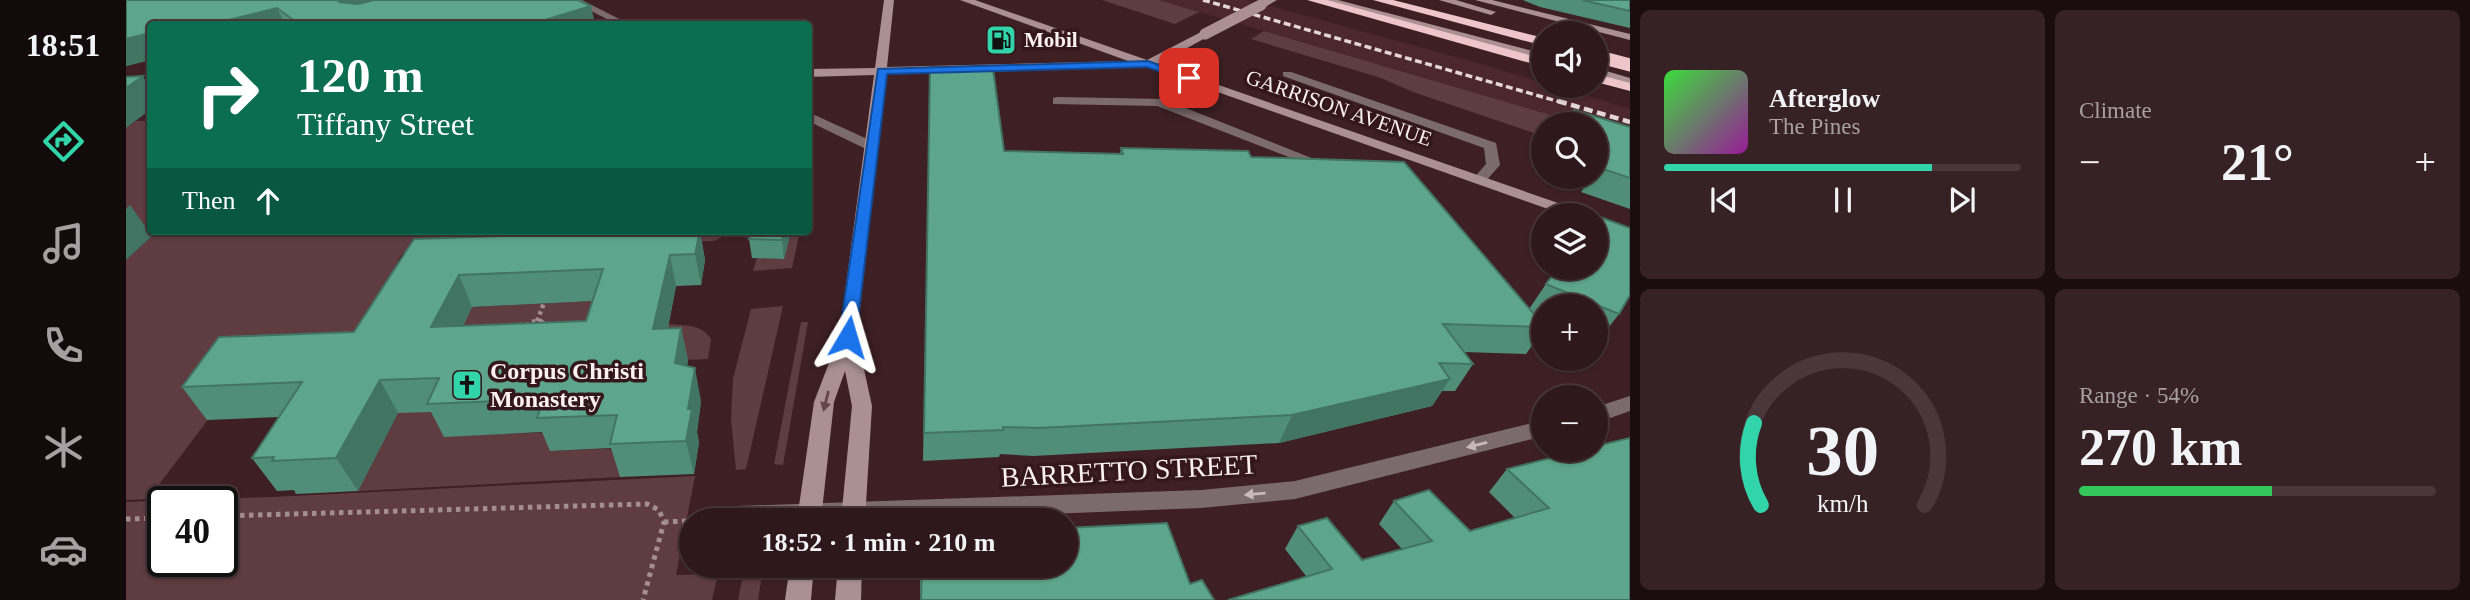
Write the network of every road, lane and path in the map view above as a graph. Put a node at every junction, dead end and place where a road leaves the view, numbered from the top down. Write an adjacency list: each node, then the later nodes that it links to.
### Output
1 (574, 0): 11 (street)
2 (889, 0): 25 (main road)
3 (965, 0): 23 (main road, GARRISON AVENUE)
4 (1272, 0): 23 (main road, bridge)
5 (1313, 0): 21 (highway)
6 (1327, 0): 16 (main road)
7 (1379, 0): 15 (highway)
8 (1391, 0): 14 (main road)
9 (1444, 0): 12 (main road)
10 (1480, 0): 13 (main road)
11 (618, 21)
12 (1531, 22)
13 (1630, 37)
14 (1531, 38)
15 (1531, 39)
16 (1475, 40): 19 (main road); 20 (main road)
17 (1608, 41): 18 (main road)
18 (1630, 47)
19 (1531, 49)
20 (1531, 57)
21 (1531, 58)
22 (1608, 60): 24 (highway, bridge)
23 (1148, 64): 25 (main road); 35 (main road, GARRISON AVENUE)
24 (1628, 64)
25 (882, 71): 26 (main road); 34 (main road)
26 (812, 73)
27 (1287, 74): 38 (street)
28 (1608, 77): 30 (main road)
29 (1608, 79): 31 (highway)
30 (1630, 82)
31 (1630, 87)
32 (1057, 101): 37 (street)
33 (812, 118): 34 (street)
34 (871, 146): 47 (main road)
35 (1423, 160): 36 (street); 38 (main road, GARRISON AVENUE)
36 (1402, 166)
37 (1280, 167)
38 (1479, 180): 39 (main road, GARRISON AVENUE)
39 (1545, 203)
40 (544, 303): 41 (path)
41 (537, 321): 43 (path); 45 (path)
42 (557, 327): 43 (path)
43 (546, 328): 46 (path)
44 (510, 329): 45 (path)
45 (523, 329): 46 (path)
46 (532, 335): 48 (path)
47 (848, 337): 52 (main road, one-way to 52); 53 (main road)
48 (528, 346)
49 (1630, 403): 50 (street)
50 (1608, 411)
51 (1531, 431): 54 (street, BARRETTO STREET, one-way to 54)
52 (810, 508)
53 (854, 508)
54 (1017, 508)
55 (238, 516): 59 (path)
56 (147, 518): 57 (path)
57 (126, 519)
58 (679, 521): 59 (path)
59 (664, 522): 62 (path)
60 (801, 578): 63 (main road)
61 (849, 578): 64 (main road)
62 (643, 600)
63 (798, 600)
64 (848, 600)

